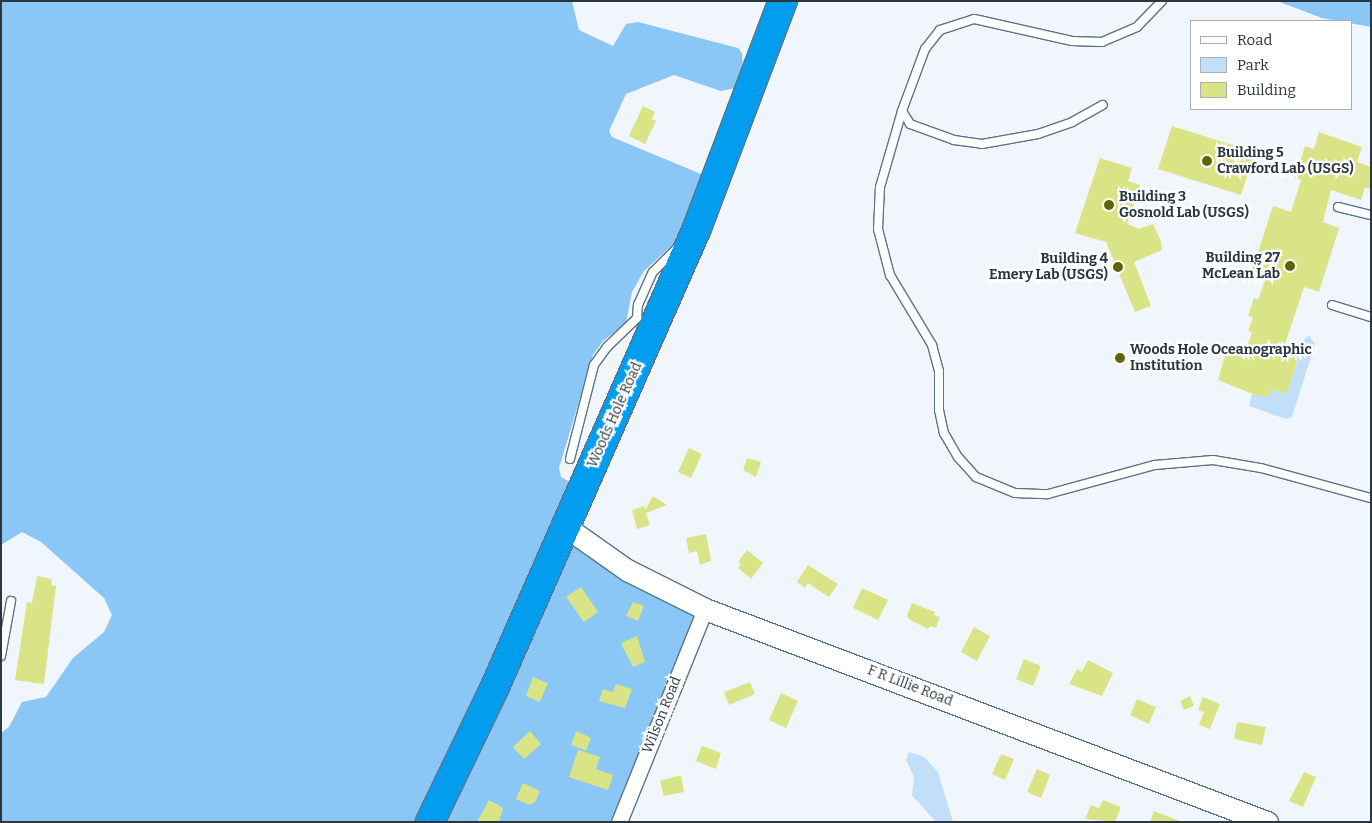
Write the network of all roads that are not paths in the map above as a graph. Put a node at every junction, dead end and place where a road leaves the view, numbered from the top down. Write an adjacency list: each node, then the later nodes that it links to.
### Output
1 (783, 1): 9 (highway, Woods Hole Road)
2 (1162, 1): 4 (lane)
3 (1103, 105): 4 (lane)
4 (902, 111): 11 (lane)
5 (1338, 207): 6 (lane)
6 (1371, 215)
7 (1332, 305): 8 (lane)
8 (1371, 317)
9 (640, 332): 10 (lane); 12 (highway, Woods Hole Road)
10 (570, 459)
11 (1371, 498)
12 (566, 527): 14 (street, F R Lillie Road); 16 (highway, Woods Hole Road)
13 (11, 600): 15 (lane)
14 (705, 609): 17 (street, Wilson Road); 18 (street, F R Lillie Road)
15 (1, 656)
16 (430, 822)
17 (619, 822)
18 (1266, 822)

